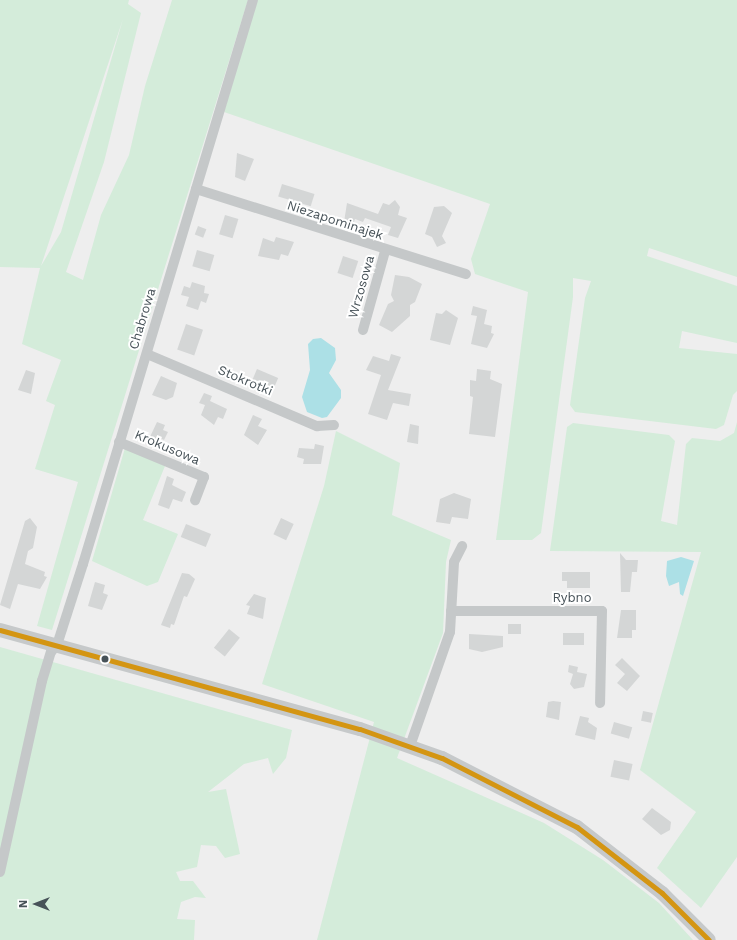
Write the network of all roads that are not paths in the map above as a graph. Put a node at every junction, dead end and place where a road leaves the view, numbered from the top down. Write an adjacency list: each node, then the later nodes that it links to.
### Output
1 (252, 0): 2 (street, Chabrowa)
2 (196, 189): 3 (street, Niezapominajek); 6 (street, Chabrowa)
3 (385, 251): 4 (street, Niezapominajek); 5 (street, Wrzosowa)
4 (466, 274)
5 (363, 330)
6 (147, 354): 7 (street, Stokrotki); 8 (street, Chabrowa)
7 (334, 425)
8 (120, 442): 9 (street, Krokusowa); 13 (street, Chabrowa)
9 (195, 500)
10 (462, 546): 11 (street)
11 (451, 611): 14 (street, Rybno); 15 (street)
12 (0, 630): 13 (street)
13 (57, 645): 15 (street); 16 (street, Chabrowa)
14 (600, 704)
15 (410, 746): 17 (street)
16 (0, 872)
17 (710, 940)

